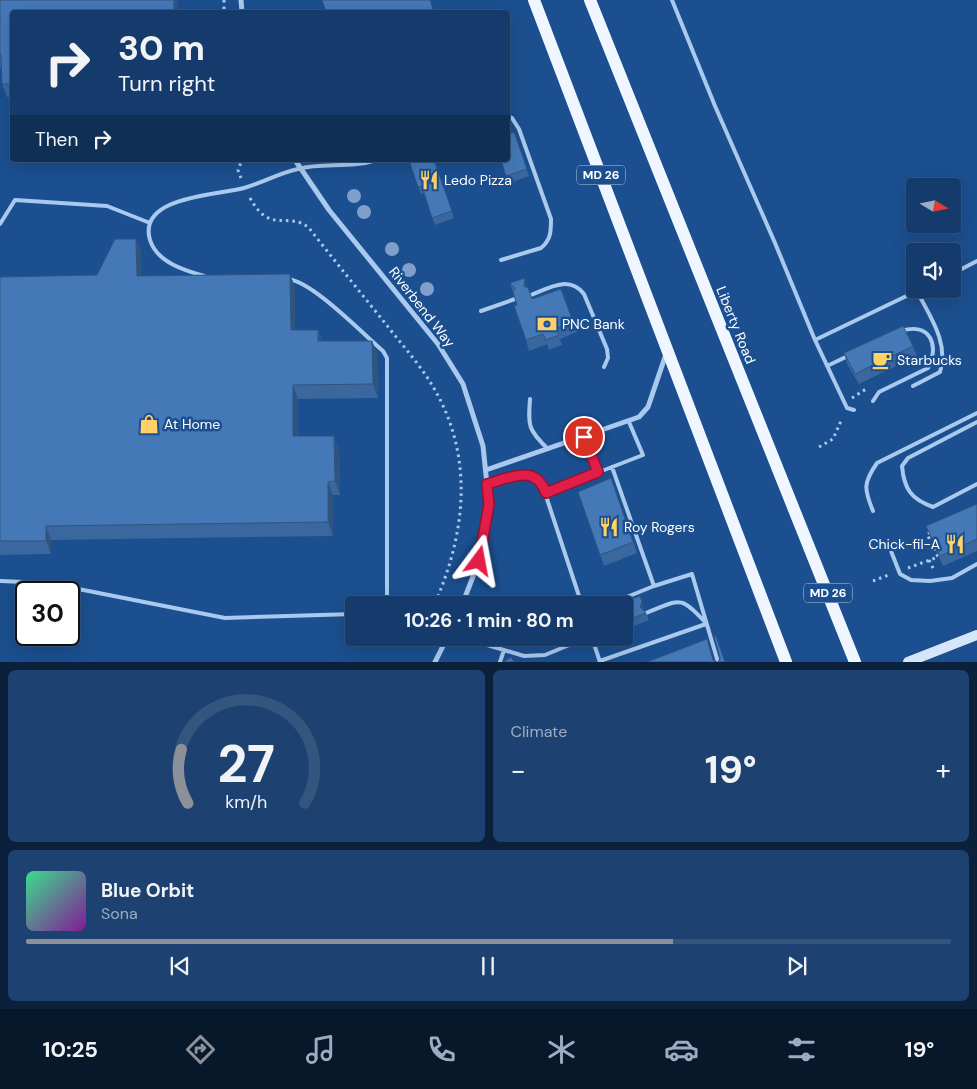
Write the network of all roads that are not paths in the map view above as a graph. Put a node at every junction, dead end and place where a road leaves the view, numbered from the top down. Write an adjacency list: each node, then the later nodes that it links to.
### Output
1 (534, 0): 22 (main road, MD 26)
2 (590, 0): 66 (main road, Liberty Road / MD 26)
3 (672, 0): 21 (lane)
4 (510, 117): 10 (lane)
5 (296, 162): 7 (street, Riverbend Way)
6 (367, 162): 7 (lane)
7 (299, 168): 8 (lane); 36 (street, Riverbend Way)
8 (150, 223): 9 (lane); 13 (lane)
9 (0, 224)
10 (501, 260)
11 (977, 261): 12 (lane)
12 (961, 269)
13 (210, 277)
14 (284, 278): 46 (lane)
15 (530, 295): 25 (lane)
16 (906, 296): 21 (lane)
17 (922, 298): 26 (lane)
18 (516, 300): 19 (lane)
19 (481, 312)
20 (898, 332): 28 (lane)
21 (815, 340): 24 (lane)
22 (667, 349): 31 (street); 65 (main road, MD 26)
23 (854, 353): 24 (lane)
24 (827, 366): 29 (lane)
25 (604, 367)
26 (913, 386)
27 (530, 399): 34 (lane)
28 (872, 401)
29 (854, 410)
30 (977, 413): 41 (lane)
31 (629, 422): 33 (street); 35 (lane)
32 (977, 422): 39 (lane)
33 (584, 437): 34 (street); 37 (lane)
34 (548, 449): 36 (street)
35 (612, 467): 37 (lane); 45 (lane)
36 (486, 470): 38 (street, Riverbend Way)
37 (598, 472): 40 (lane)
38 (487, 484): 40 (lane); 47 (street, Riverbend Way)
39 (977, 484)
40 (546, 493): 48 (lane)
41 (873, 511)
42 (891, 551): 43 (lane)
43 (977, 564)
44 (0, 581): 51 (lane)
45 (654, 586): 49 (lane); 52 (lane)
46 (387, 596)
47 (465, 596)
48 (579, 596)
49 (629, 596)
50 (646, 613): 52 (lane)
51 (345, 614)
52 (706, 624): 60 (lane); 64 (lane)
53 (977, 634): 67 (main road)
54 (442, 646): 61 (street)
55 (491, 646): 58 (lane)
56 (567, 646): 59 (lane)
57 (595, 646): 60 (lane)
58 (504, 650): 59 (lane); 62 (lane)
59 (545, 655): 63 (lane)
60 (600, 661)
61 (435, 662)
62 (500, 662)
63 (548, 662)
64 (718, 662)
65 (786, 662)
66 (855, 662)
67 (908, 662)

